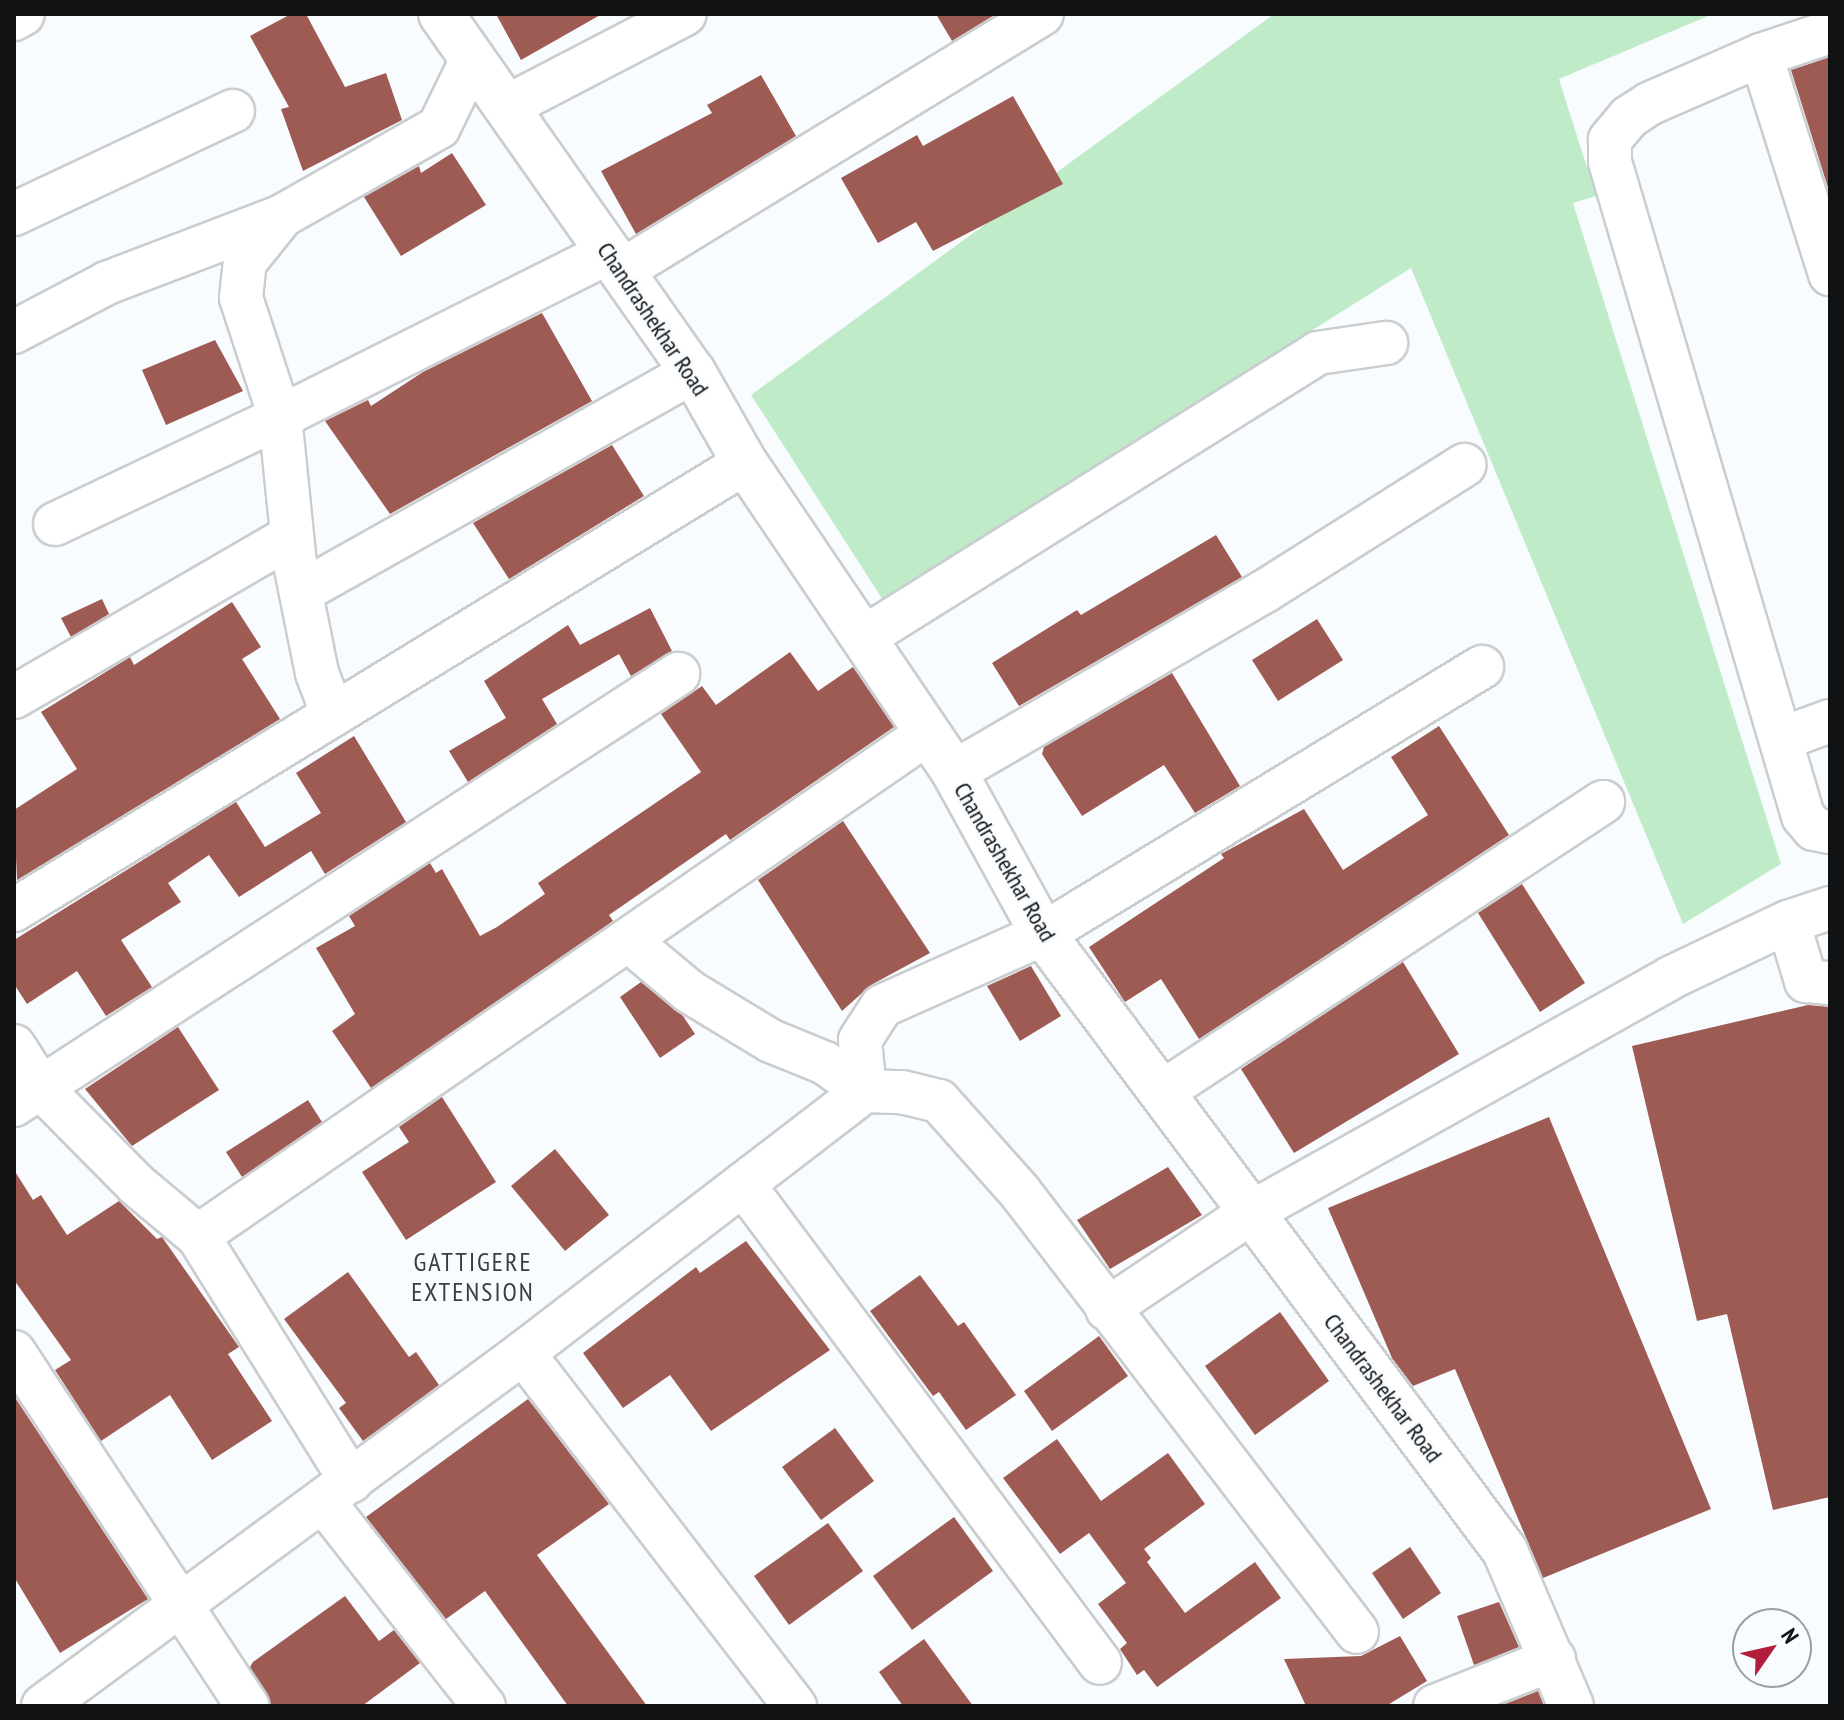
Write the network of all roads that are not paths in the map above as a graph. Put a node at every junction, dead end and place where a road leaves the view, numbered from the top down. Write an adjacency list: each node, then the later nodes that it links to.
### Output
1 (23, 14): 5 (street)
2 (441, 14): 8 (street, Chandrashekhar Road)
3 (685, 14): 9 (street)
4 (1042, 14): 13 (street)
5 (14, 19)
6 (1830, 32): 7 (street)
7 (1761, 55): 14 (street); 31 (street)
8 (472, 59): 9 (street, Chandrashekhar Road); 12 (street)
9 (510, 105): 13 (street, Chandrashekhar Road)
10 (233, 111): 11 (street)
11 (14, 214)
12 (282, 216): 15 (street); 18 (street)
13 (614, 262): 17 (street, Chandrashekhar Road); 18 (street)
14 (1830, 274)
15 (14, 332)
16 (1386, 343): 24 (street)
17 (693, 372): 19 (street, Chandrashekhar Road); 23 (street)
18 (280, 417): 21 (street); 22 (street)
19 (745, 463): 24 (street, Chandrashekhar Road); 28 (street)
20 (1464, 465): 32 (street)
21 (55, 524)
22 (292, 536): 23 (street); 27 (street)
23 (301, 592): 28 (street)
24 (863, 638): 30 (street, Chandrashekhar Road)
25 (1482, 667): 38 (street)
26 (678, 674): 44 (street)
27 (14, 697)
28 (333, 715): 36 (street)
29 (1830, 721): 31 (street)
30 (928, 733): 32 (street, Chandrashekhar Road); 39 (street)
31 (1781, 739): 34 (street)
32 (954, 772): 38 (street, Chandrashekhar Road)
33 (1603, 802): 43 (street)
34 (1830, 832)
35 (1830, 908): 37 (street)
36 (14, 910)
37 (1788, 922): 40 (street); 46 (street)
38 (1043, 934): 42 (street); 43 (street, Chandrashekhar Road)
39 (629, 941): 42 (street); 47 (street)
40 (1830, 983)
41 (14, 1046): 44 (street)
42 (865, 1091): 45 (street); 48 (street)
43 (1162, 1092): 46 (street, Chandrashekhar Road)
44 (27, 1096): 47 (street)
45 (743, 1184): 50 (street); 55 (street)
46 (1252, 1212): 48 (street); 54 (street, Chandrashekhar Road)
47 (198, 1236): 51 (street)
48 (1107, 1309): 53 (street)
49 (14, 1352): 52 (street)
50 (523, 1353): 51 (street); 59 (street)
51 (337, 1491): 52 (street); 58 (street)
52 (183, 1606): 56 (street); 57 (street)
53 (1357, 1632)
54 (1554, 1659): 60 (street); 61 (street, Chandrashekhar Road)
55 (1100, 1663)
56 (43, 1706)
57 (247, 1706)
58 (484, 1706)
59 (795, 1706)
60 (1435, 1706)
61 (1571, 1706)

